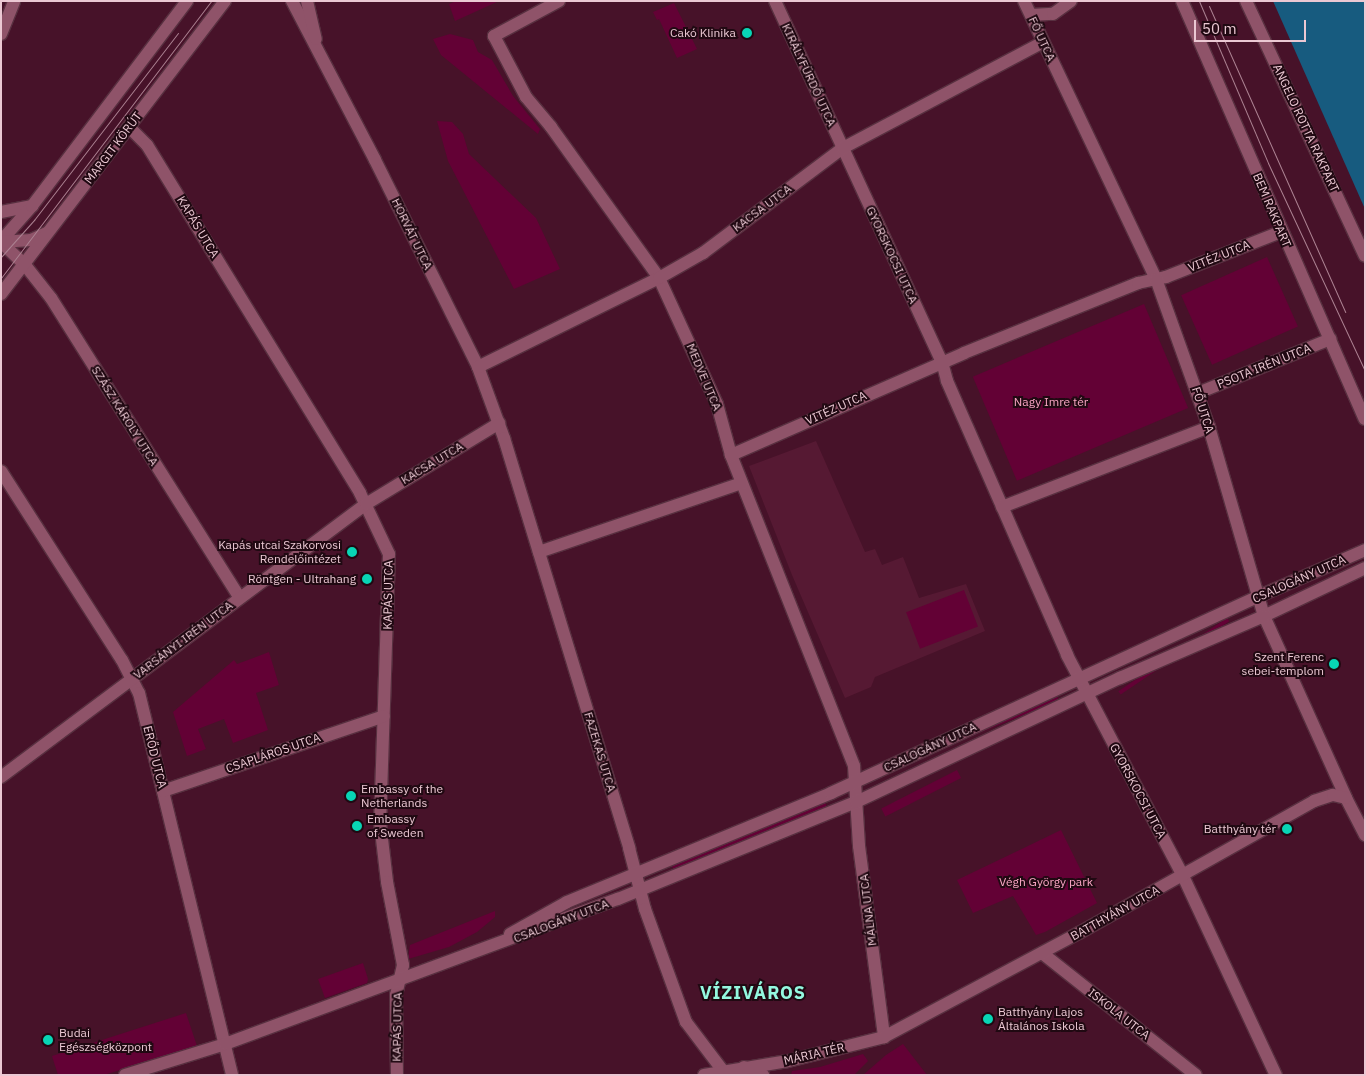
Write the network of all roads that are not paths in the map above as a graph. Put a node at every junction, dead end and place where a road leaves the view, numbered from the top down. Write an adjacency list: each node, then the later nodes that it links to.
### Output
1 (14, 1): 13 (street)
2 (187, 1): 18 (street)
3 (225, 1): 16 (street, MARGIT KÖRÚT)
4 (292, 1): 15 (street, HORVÁT UTCA)
5 (307, 1): 15 (street, HORVÁT UTCA)
6 (559, 1): 25 (street, MEDVE UTCA)
7 (775, 1): 17 (street, KIRÁLYFÜRDŐ UTCA)
8 (1024, 1): 12 (street, FŐ UTCA)
9 (1072, 1): 12 (street)
10 (1182, 1): 20 (street, BEM RAKPART)
11 (1246, 1): 23 (street, ANGELO ROTTA RAKPART)
12 (1031, 15): 14 (street, FŐ UTCA)
13 (1, 34)
14 (1043, 42): 17 (street, KACSA UTCA); 26 (street, FŐ UTCA)
15 (318, 49): 30 (street, HORVÁT UTCA)
16 (129, 127): 21 (street, MARGIT KÖRÚT); 38 (street, KAPÁS UTCA)
17 (843, 148): 25 (street, KACSA UTCA); 29 (street, GYORSKOCSI UTCA)
18 (32, 206): 19 (street); 22 (street)
19 (1, 212)
20 (1281, 232): 26 (street, VITÉZ UTCA); 28 (street, BEM RAKPART)
21 (49, 233): 22 (street); 24 (street, MARGIT KÖRÚT)
22 (1, 242): 24 (street, SZÁSZ KÁROLY UTCA)
23 (1365, 256)
24 (25, 265): 27 (street, MARGIT KÖRÚT); 43 (street, SZÁSZ KÁROLY UTCA)
25 (659, 278): 30 (street, KACSA UTCA); 35 (street, MEDVE UTCA)
26 (1156, 279): 29 (street); 31 (street, FŐ UTCA)
27 (1, 294)
28 (1330, 340): 31 (street, PSOTA IRÉN UTCA); 32 (street, BEM RAKPART)
29 (942, 362): 35 (street, VITÉZ UTCA); 39 (street)
30 (478, 367): 33 (street, HORVÁT UTCA)
31 (1198, 393): 34 (street, FŐ UTCA)
32 (1365, 419)
33 (499, 423): 38 (street, KACSA UTCA); 41 (street, FAZEKAS UTCA)
34 (1209, 426): 39 (street); 44 (street, FŐ UTCA)
35 (731, 455): 37 (street, MEDVE UTCA)
36 (1, 472): 46 (street, ERŐD UTCA)
37 (742, 483): 41 (street); 51 (street, MEDVE UTCA)
38 (363, 499): 43 (street, VARSÁNYI IRÉN UTCA); 49 (street, KAPÁS UTCA)
39 (1002, 507): 47 (street, GYORSKOCSI UTCA)
40 (1365, 550): 44 (street, CSALOGÁNY UTCA)
41 (539, 552): 56 (street, FAZEKAS UTCA)
42 (1365, 568): 45 (street, CSALOGÁNY UTCA)
43 (239, 597): 46 (street, VARSÁNYI IRÉN UTCA)
44 (1258, 597): 45 (street, FŐ UTCA); 47 (street, CSALOGÁNY UTCA)
45 (1264, 616): 48 (street, CSALOGÁNY UTCA); 53 (street, FŐ UTCA)
46 (130, 676): 50 (street, VARSÁNYI IRÉN UTCA); 52 (street, ERŐD UTCA)
47 (1079, 678): 48 (street, GYORSKOCSI UTCA); 51 (street, CSALOGÁNY UTCA)
48 (1087, 693): 54 (street, CSALOGÁNY UTCA); 57 (street, GYORSKOCSI UTCA)
49 (384, 716): 52 (street, CSAPLÁROS UTCA); 61 (street, KAPÁS UTCA)
50 (1, 777)
51 (855, 782): 54 (street, MÁLNA UTCA); 56 (street, CSALOGÁNY UTCA)
52 (163, 791): 63 (street, ERŐD UTCA)
53 (1346, 798): 55 (street, FŐ UTCA); 57 (street, BATTHYÁNY UTCA)
54 (856, 802): 58 (street, CSALOGÁNY UTCA); 62 (street, MÁLNA UTCA)
55 (1363, 831)
56 (637, 873): 58 (street, FAZEKAS UTCA); 59 (street, CSALOGÁNY UTCA)
57 (1182, 876): 60 (street, BATTHYÁNY UTCA); 72 (street, GYORSKOCSI UTCA)
58 (640, 889): 59 (street, CSALOGÁNY UTCA); 65 (street, FAZEKAS UTCA)
59 (497, 945): 61 (street, CSALOGÁNY UTCA)
60 (1042, 954): 62 (street, BATTHYÁNY UTCA); 71 (street, ISKOLA UTCA)
61 (400, 980): 63 (street, CSALOGÁNY UTCA); 68 (street, KAPÁS UTCA)
62 (884, 1037): 64 (street, MÁRIA TÉR)
63 (225, 1044): 66 (street, CSALOGÁNY UTCA); 67 (street, ERŐD UTCA)
64 (744, 1068): 65 (street, MÁRIA TÉR); 70 (street, MÁRIA TÉR)
65 (723, 1071): 69 (street)
66 (125, 1075)
67 (232, 1075)
68 (397, 1075)
69 (704, 1075)
70 (763, 1075)
71 (1196, 1075)
72 (1276, 1075)

